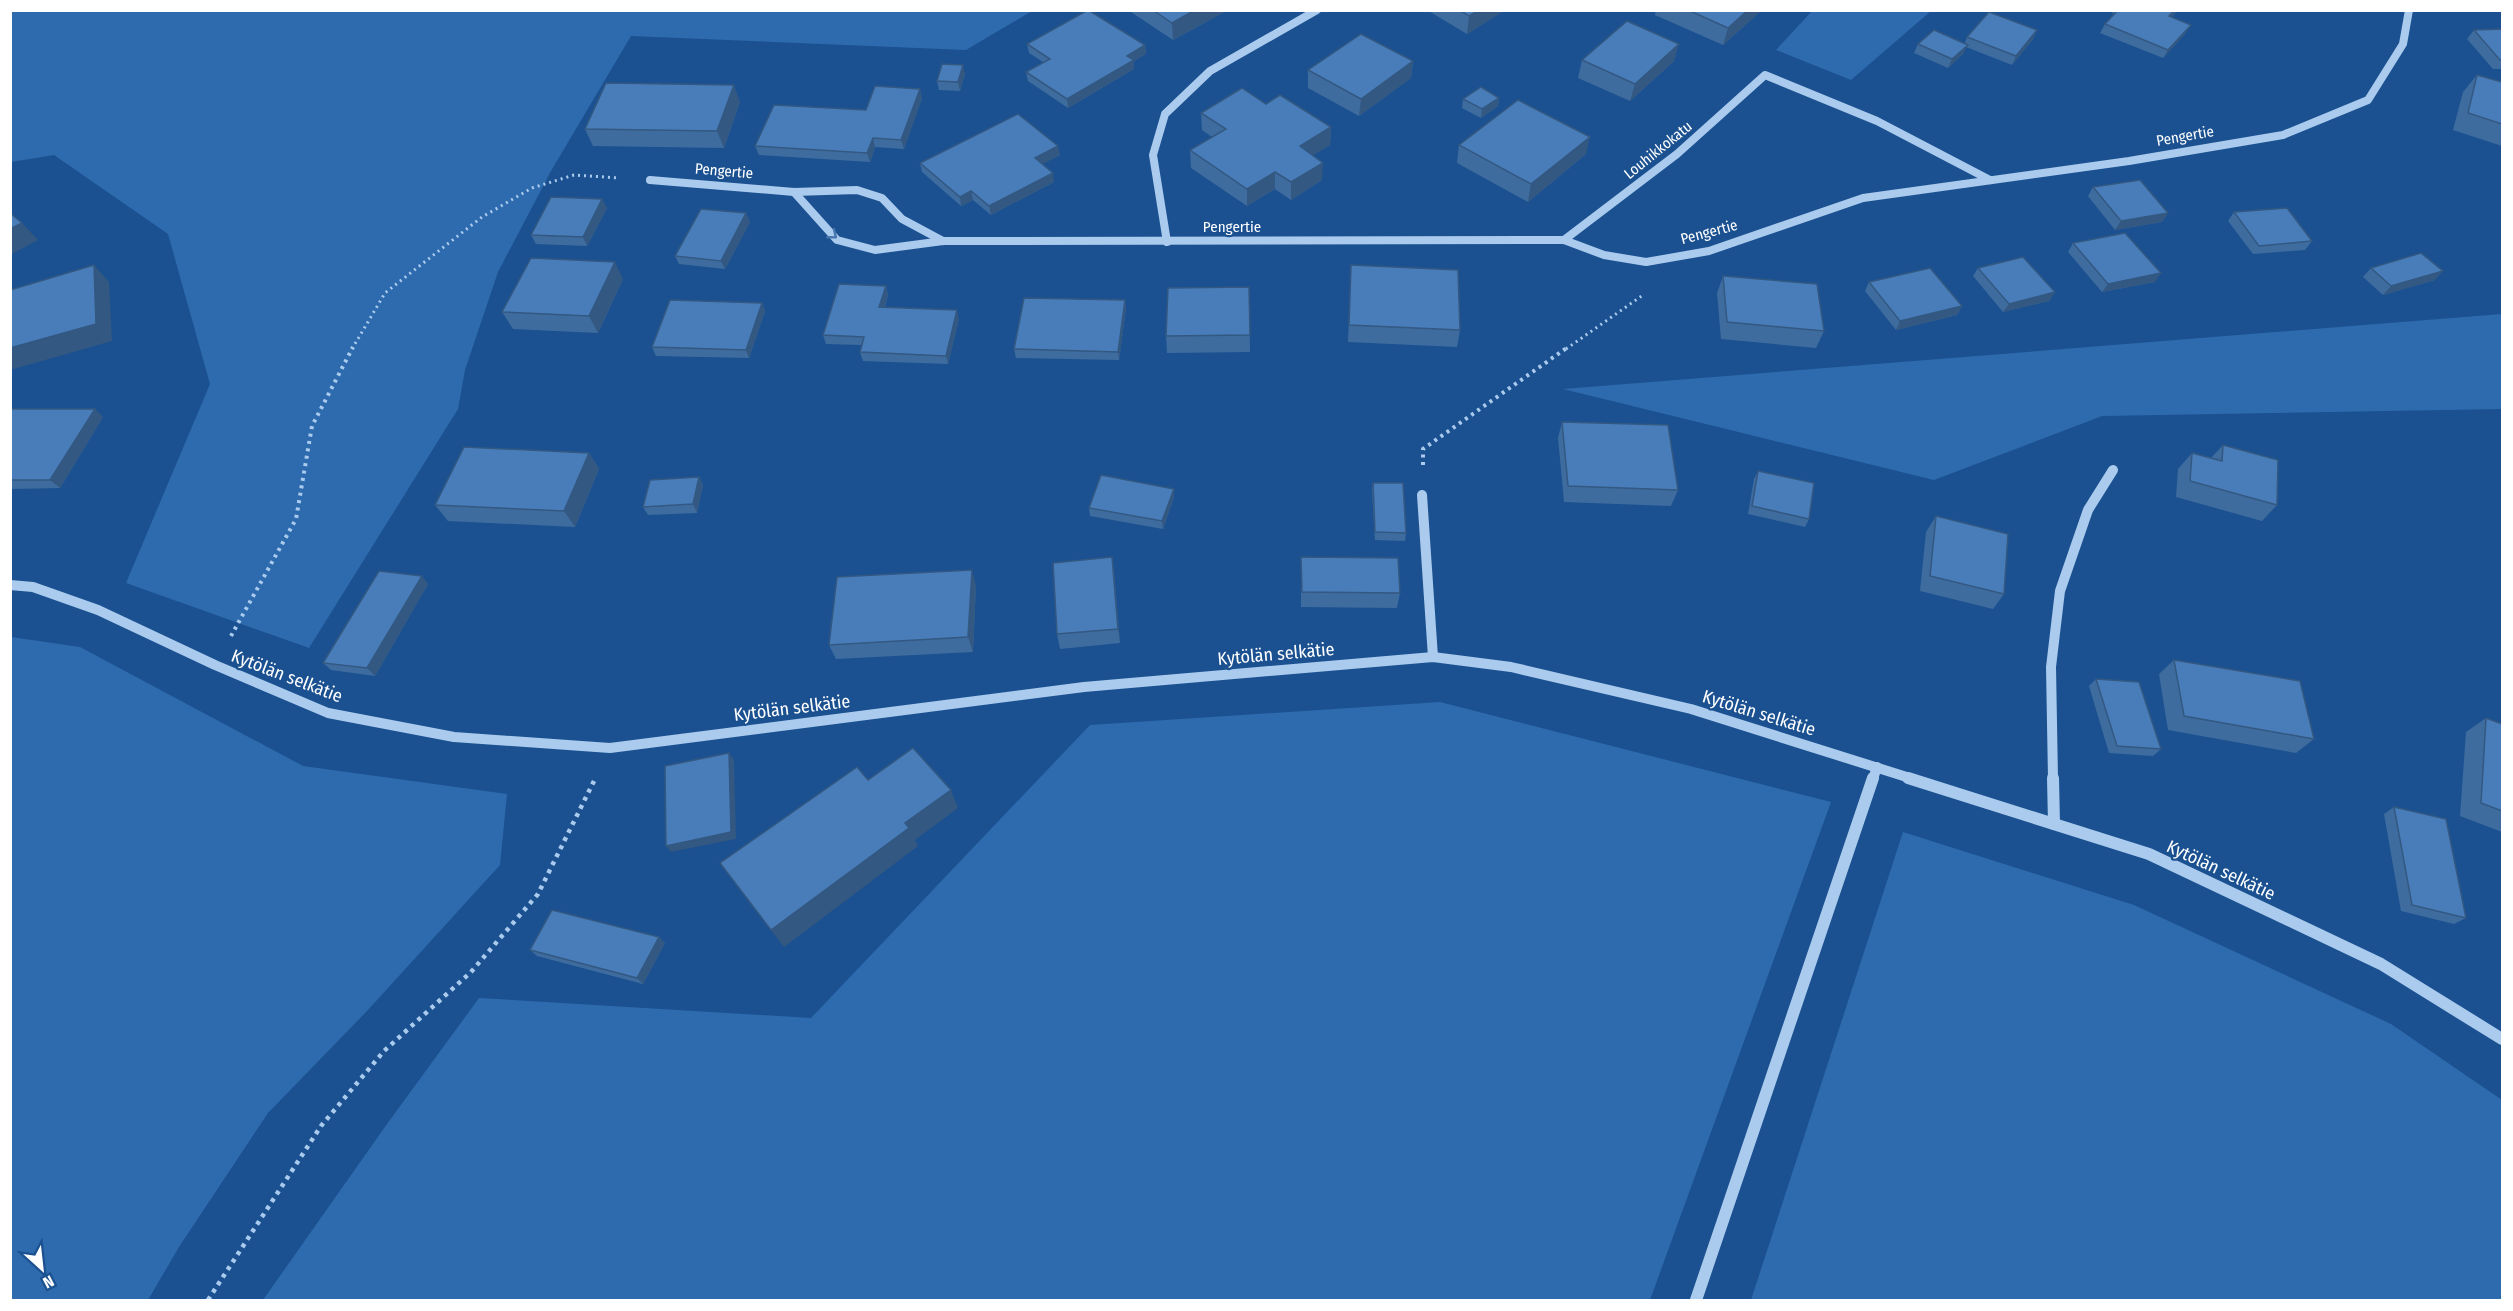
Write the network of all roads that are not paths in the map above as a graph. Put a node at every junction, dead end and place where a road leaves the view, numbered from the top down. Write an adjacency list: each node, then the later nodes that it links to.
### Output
1 (1317, 10): 8 (street)
2 (2409, 10): 4 (street, Pengertie)
3 (650, 180): 5 (street, Pengertie)
4 (1990, 180): 6 (street, Pengertie); 6 (street, Louhikkokatu)
5 (795, 192): 7 (street, Pengertie); 7 (street, Pengertie, one-way to 7)
6 (1564, 240): 8 (street, Pengertie)
7 (943, 241): 8 (street, Pengertie)
8 (1167, 242)
9 (2113, 471): 14 (street)
10 (1422, 495): 12 (street)
11 (10, 585): 12 (street, Kytölän selkätie)
12 (1433, 657): 13 (street, Kytölän selkätie)
13 (1877, 767): 14 (street, Kytölän selkätie); 16 (street)
14 (2054, 824): 15 (street, Kytölän selkätie)
15 (2502, 1039)
16 (1696, 1300)

